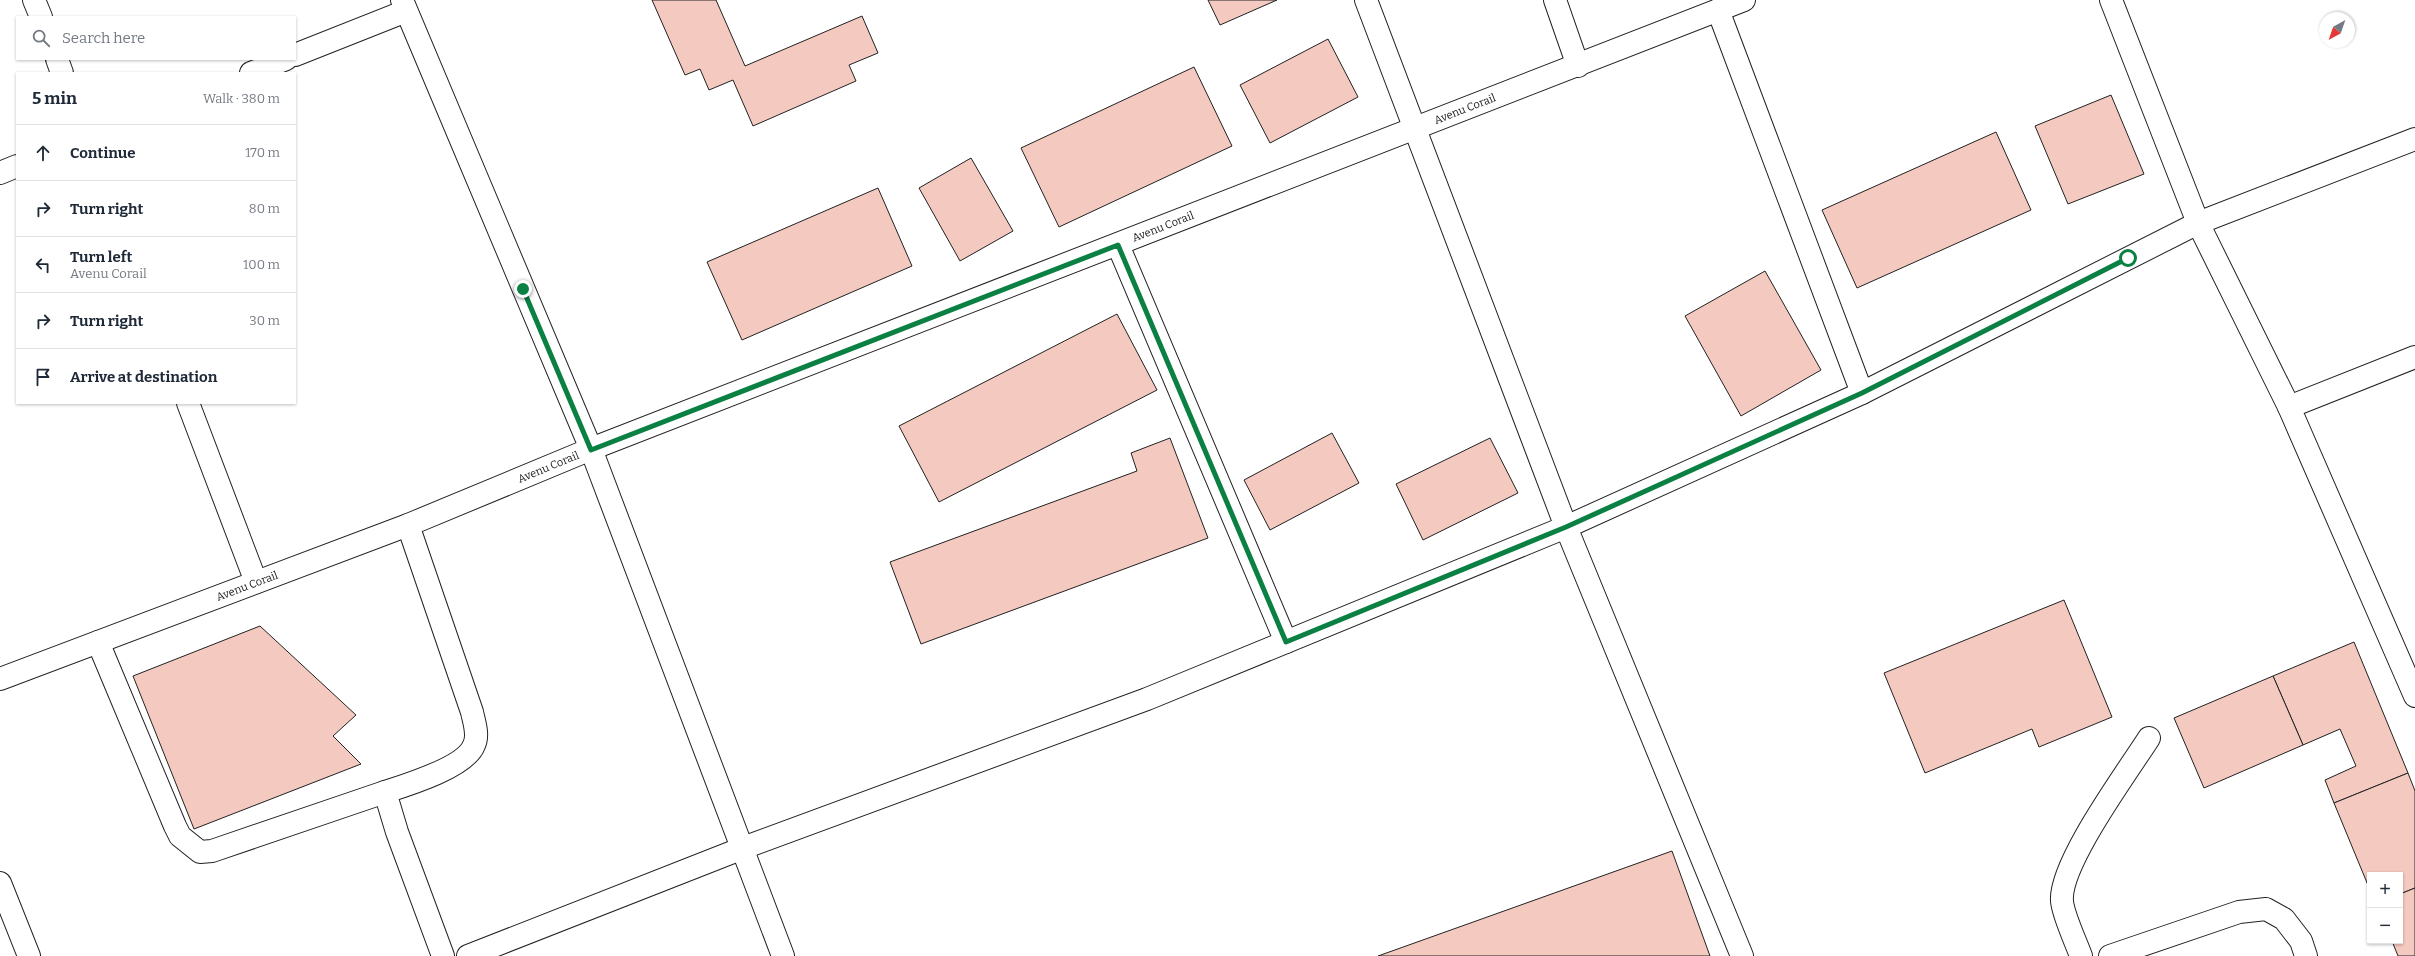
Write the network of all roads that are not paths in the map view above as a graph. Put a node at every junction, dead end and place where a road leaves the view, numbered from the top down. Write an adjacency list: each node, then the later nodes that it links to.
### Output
1 (34, 0): 8 (street)
2 (1366, 0): 15 (street)
3 (1555, 0): 12 (street)
4 (1744, 0): 7 (street, Avenu Corail)
5 (2111, 0): 19 (street)
6 (404, 6): 9 (street); 25 (street)
7 (1718, 10): 12 (street, Avenu Corail); 22 (street)
8 (41, 16)
9 (296, 55)
10 (57, 60): 13 (street)
11 (284, 60): 14 (street)
12 (1578, 66): 15 (street, Avenu Corail)
13 (62, 72)
14 (254, 72)
15 (1416, 130): 20 (street, Avenu Corail); 27 (street)
16 (2415, 139): 19 (street)
17 (16, 166): 18 (street)
18 (0, 173)
19 (2198, 223): 22 (street); 24 (street)
20 (1118, 245): 25 (street, Avenu Corail); 30 (street)
21 (2415, 357): 24 (street)
22 (1862, 393): 27 (street)
23 (188, 404): 28 (street)
24 (2289, 407): 32 (street)
25 (591, 450): 26 (street, Avenu Corail); 35 (street)
26 (408, 525): 28 (street, Avenu Corail); 34 (street)
27 (1566, 527): 30 (street); 41 (street)
28 (256, 582): 29 (street, Avenu Corail)
29 (98, 642): 31 (street, Avenu Corail); 34 (street)
30 (1286, 642): 35 (street)
31 (0, 679)
32 (2415, 696)
33 (2149, 738): 42 (street)
34 (385, 792): 38 (street)
35 (743, 848): 39 (street); 40 (street)
36 (0, 882): 37 (street)
37 (29, 956)
38 (443, 956)
39 (468, 956)
40 (783, 956)
41 (1742, 956)
42 (2081, 956)
43 (2110, 956): 44 (street)
44 (2306, 956)

